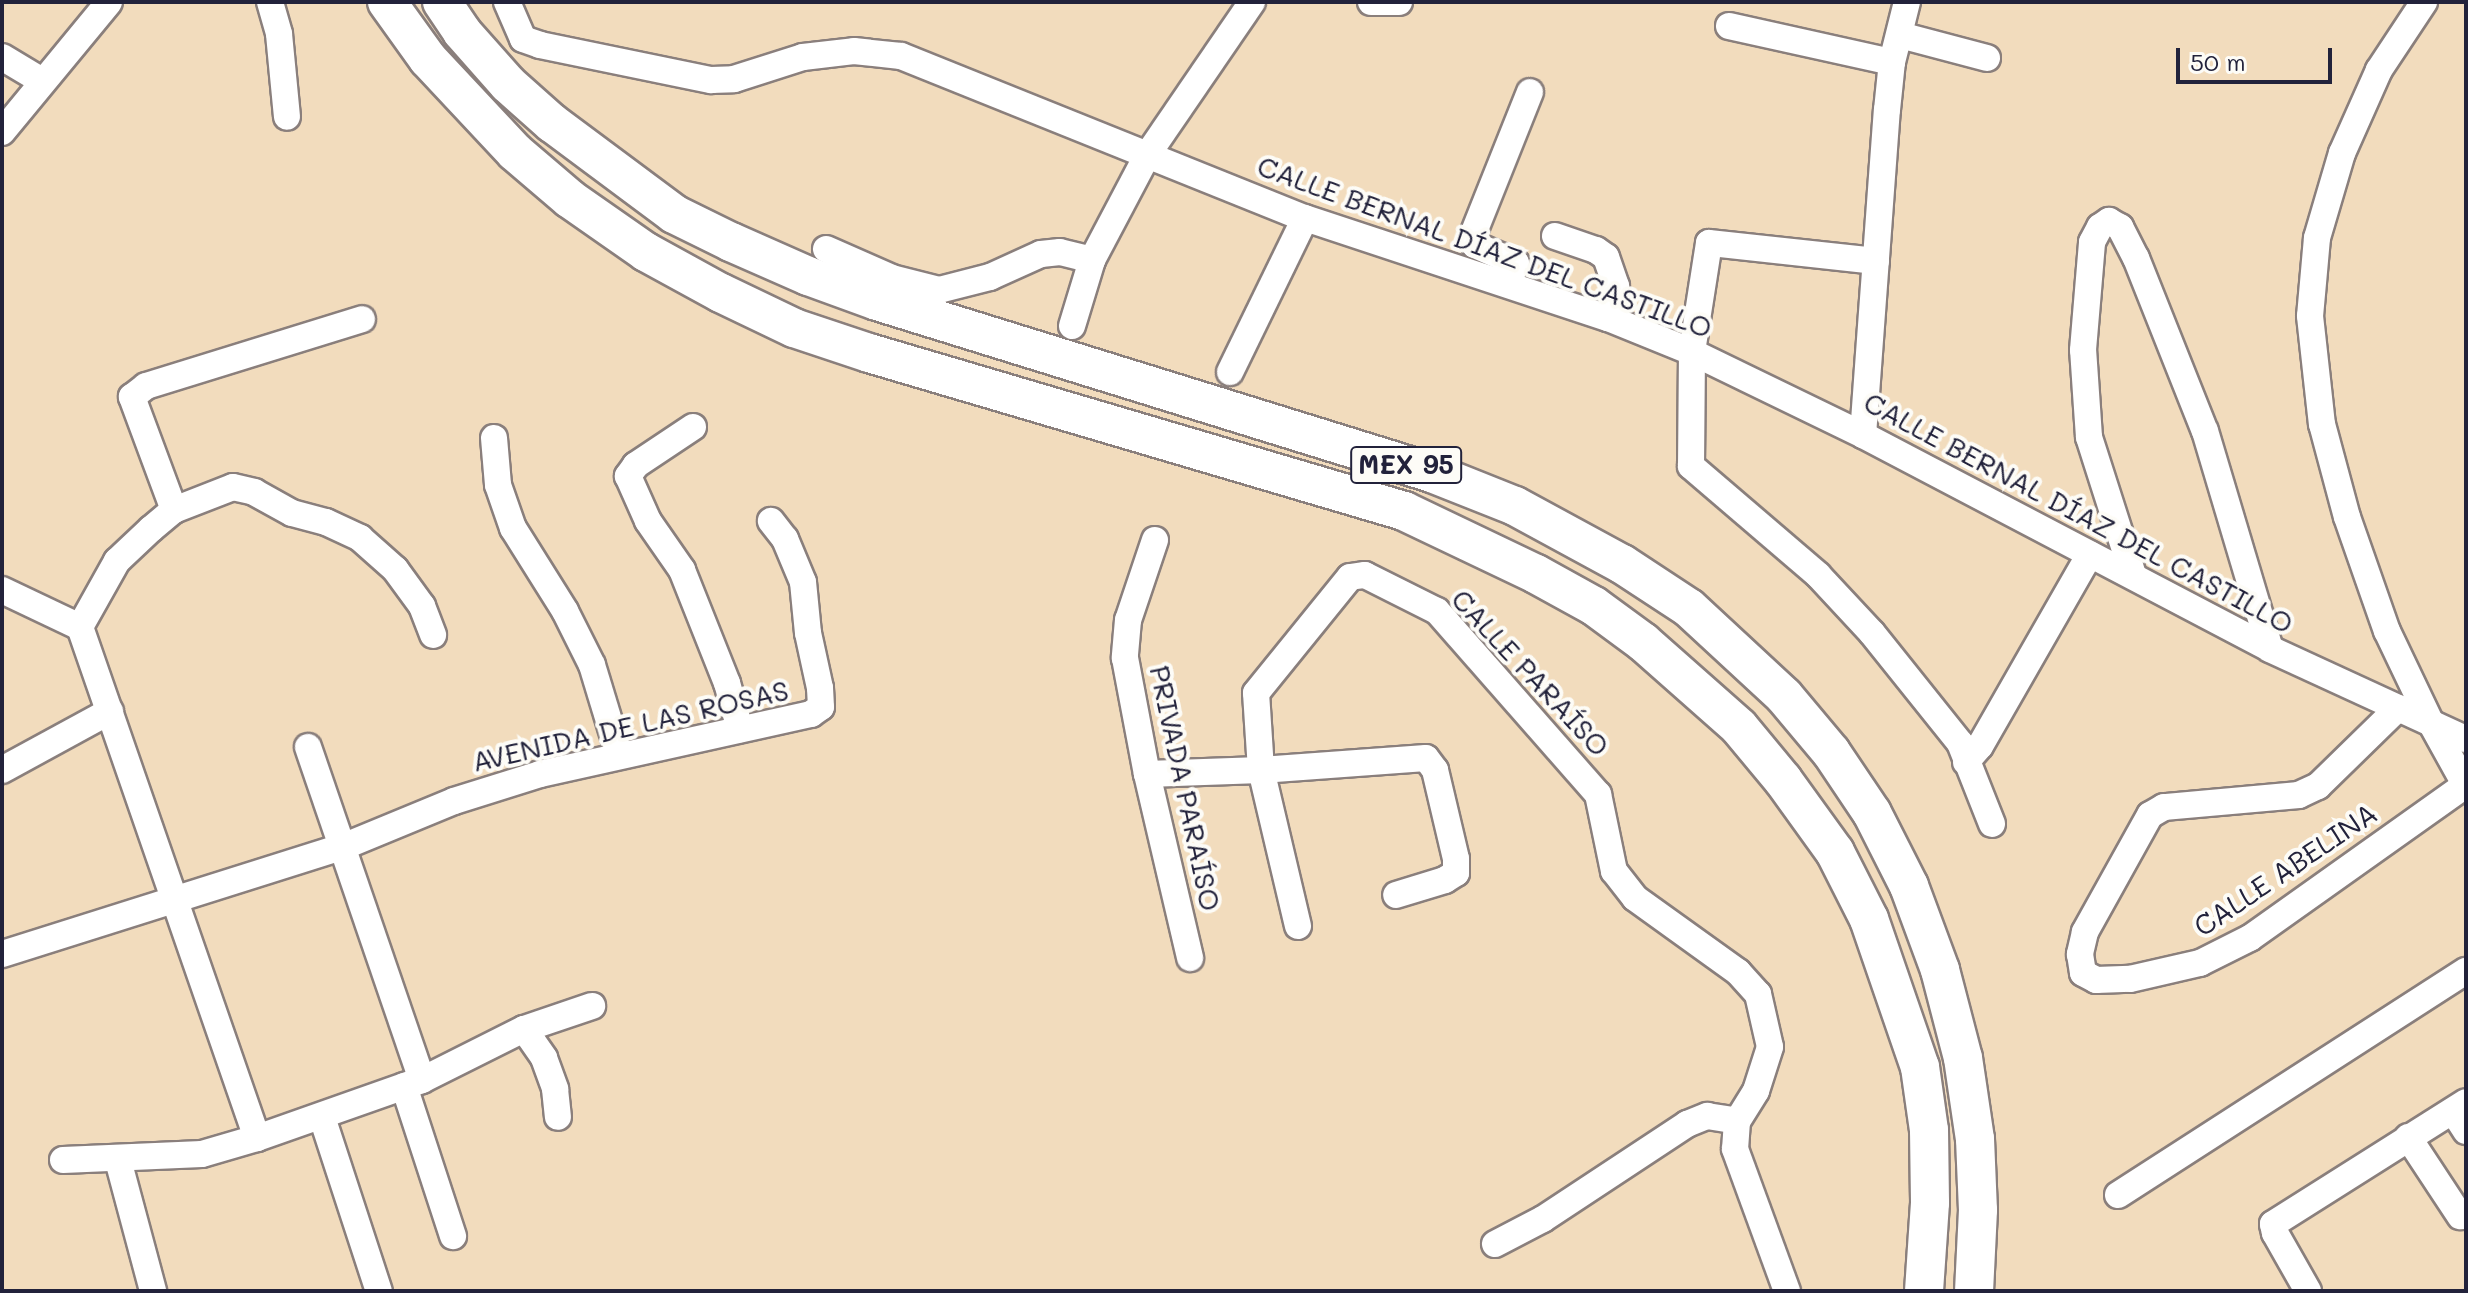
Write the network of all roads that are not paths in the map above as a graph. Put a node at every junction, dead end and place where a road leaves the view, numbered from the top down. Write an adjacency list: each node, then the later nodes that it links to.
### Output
1 (109, 2): 16 (street)
2 (270, 2): 18 (street)
3 (387, 2): 82 (highway, MEX 95)
4 (442, 2): 83 (highway, MEX 95)
5 (507, 2): 20 (street, CALLE BERNAL DÍAZ DEL CASTILLO)
6 (1252, 2): 20 (street)
7 (1371, 2): 8 (street)
8 (1399, 2)
9 (1907, 2): 12 (street)
10 (2424, 2): 46 (street)
11 (1729, 26): 15 (street)
12 (1900, 35): 14 (street); 15 (street)
13 (2, 57): 16 (street)
14 (1987, 58)
15 (1892, 62): 25 (street)
16 (42, 81): 19 (street)
17 (1530, 92): 26 (street)
18 (287, 117)
19 (2, 132)
20 (1148, 154): 21 (street, CALLE BERNAL DÍAZ DEL CASTILLO); 24 (street)
21 (1305, 218): 26 (street, CALLE BERNAL DÍAZ DEL CASTILLO); 31 (street)
22 (1555, 236): 27 (street)
23 (826, 249): 24 (street)
24 (1092, 260): 29 (street)
25 (1876, 261): 30 (street); 33 (street)
26 (1508, 284): 27 (street, CALLE BERNAL DÍAZ DEL CASTILLO)
27 (1608, 318): 30 (street, CALLE BERNAL DÍAZ DEL CASTILLO)
28 (362, 319): 35 (street)
29 (1072, 326)
30 (1692, 352): 33 (street, CALLE BERNAL DÍAZ DEL CASTILLO); 51 (street)
31 (1230, 372)
32 (693, 427): 47 (street)
33 (1863, 435): 38 (street, CALLE BERNAL DÍAZ DEL CASTILLO)
34 (494, 438): 50 (street)
35 (174, 510): 41 (street); 42 (street)
36 (771, 521): 47 (street, AVENIDA DE LAS ROSAS)
37 (1155, 540): 54 (street, PRIVADA PARAÍSO)
38 (2090, 554): 39 (street, CALLE BERNAL DÍAZ DEL CASTILLO); 51 (street)
39 (2133, 575): 43 (street, CALLE BERNAL DÍAZ DEL CASTILLO); 43 (street)
40 (2, 590): 41 (street)
41 (80, 627): 45 (street)
42 (433, 635)
43 (2270, 649): 44 (street, CALLE BERNAL DÍAZ DEL CASTILLO)
44 (2398, 708): 46 (street, CALLE BERNAL DÍAZ DEL CASTILLO); 55 (street, CALLE ABELINA)
45 (110, 711): 52 (street); 59 (street)
46 (2430, 721): 48 (street, CALLE BERNAL DÍAZ DEL CASTILLO); 55 (street)
47 (740, 729): 50 (street, AVENIDA DE LAS ROSAS)
48 (2466, 739)
49 (308, 747): 57 (street)
50 (619, 754): 57 (street, AVENIDA DE LAS ROSAS)
51 (1966, 762): 56 (street)
52 (2, 770)
53 (1261, 770): 54 (street); 58 (street); 60 (street, CALLE PARAÍSO); 70 (street, CALLE PARAÍSO)
54 (1147, 774): 62 (street, PRIVADA PARAÍSO)
55 (2466, 786)
56 (1992, 824)
57 (345, 846): 59 (street, AVENIDA DE LAS ROSAS); 66 (street)
58 (1396, 895)
59 (176, 896): 61 (street, AVENIDA DE LAS ROSAS); 72 (street)
60 (1298, 926)
61 (2, 954)
62 (1190, 958)
63 (2466, 971): 75 (street)
64 (592, 1006): 65 (street)
65 (524, 1029): 66 (street); 69 (street)
66 (413, 1083): 68 (street); 77 (street)
67 (2462, 1115): 71 (street)
68 (322, 1117): 72 (street); 80 (street)
69 (558, 1117)
70 (1737, 1121): 78 (street); 81 (street)
71 (2408, 1137): 76 (street); 84 (street)
72 (257, 1138): 74 (street)
73 (63, 1160): 74 (street)
74 (118, 1160): 79 (street)
75 (2118, 1195)
76 (2460, 1216)
77 (453, 1236)
78 (1495, 1244)
79 (153, 1291)
80 (379, 1291)
81 (1787, 1291)
82 (1924, 1291)
83 (1974, 1291)
84 (2308, 1291)

